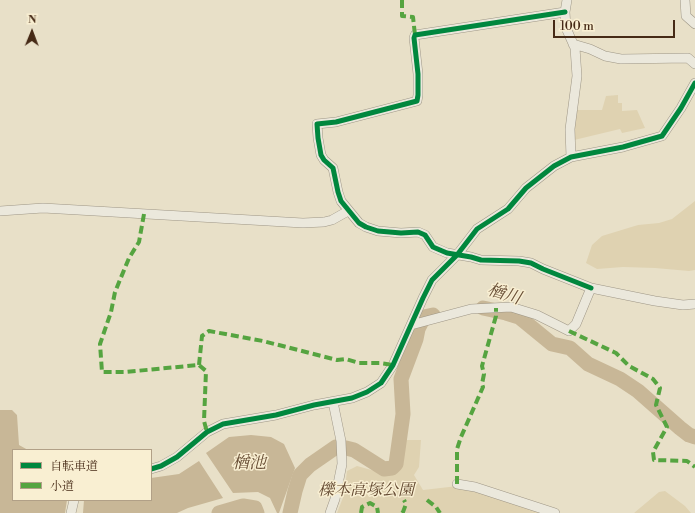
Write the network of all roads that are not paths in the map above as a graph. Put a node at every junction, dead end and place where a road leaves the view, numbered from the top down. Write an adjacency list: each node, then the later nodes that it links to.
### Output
1 (567, 0): 3 (street)
2 (684, 0): 4 (street)
3 (565, 12): 5 (street); 10 (street)
4 (695, 24)
5 (573, 44): 6 (street); 8 (street)
6 (695, 64)
7 (695, 83): 8 (street)
8 (571, 157): 11 (street)
9 (0, 211): 10 (street)
10 (348, 211): 11 (street)
11 (457, 255): 12 (street); 14 (street)
12 (591, 288): 13 (street); 14 (street)
13 (695, 304)
14 (411, 325): 15 (street)
15 (333, 402): 16 (street); 20 (street)
16 (152, 469)
17 (457, 484): 21 (street)
18 (74, 501): 19 (street)
19 (71, 513)
20 (330, 513)
21 (555, 513)

